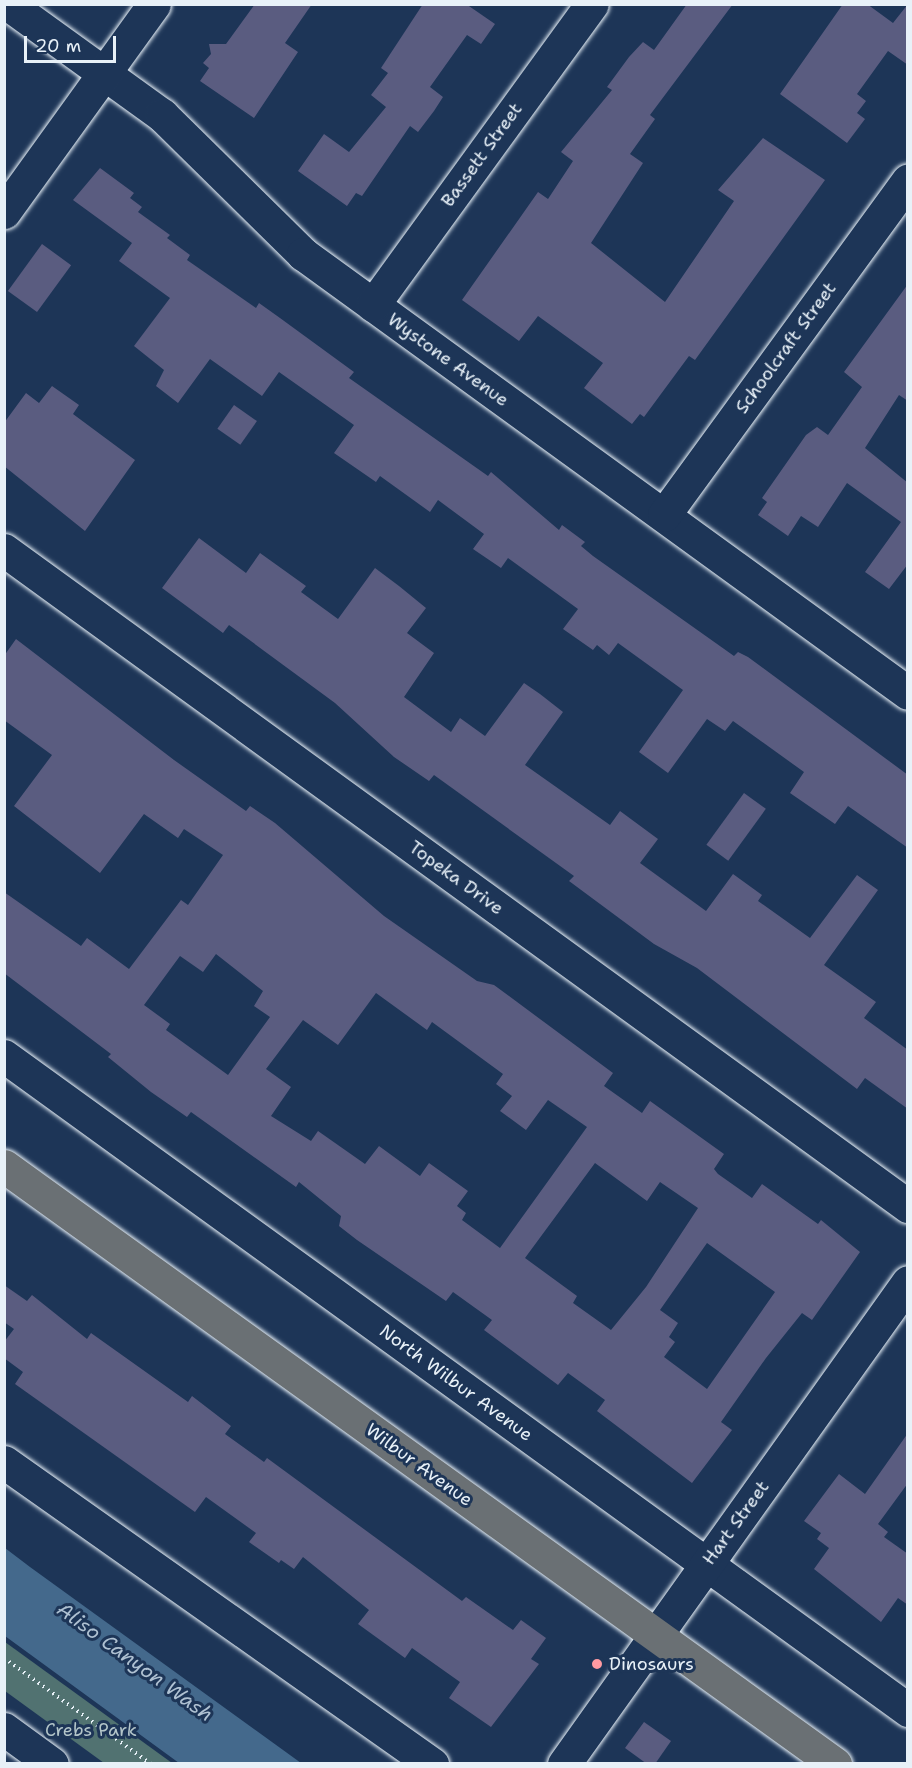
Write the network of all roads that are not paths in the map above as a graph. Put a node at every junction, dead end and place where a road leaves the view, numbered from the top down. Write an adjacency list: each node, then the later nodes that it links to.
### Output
1 (8, 4): 4 (street, Wystone Avenue)
2 (154, 4): 4 (street)
3 (592, 4): 7 (street, Bassett Street)
4 (105, 74): 6 (street); 7 (street, Wystone Avenue)
5 (908, 181): 8 (street, Schoolcraft Street)
6 (4, 212)
7 (373, 305): 8 (street, Wystone Avenue)
8 (664, 515): 10 (street, Wystone Avenue)
9 (4, 550): 13 (street, Topeka Drive)
10 (908, 693)
11 (4, 1056): 16 (street, North Wilbur Avenue)
12 (4, 1166): 17 (main road, Wilbur Avenue)
13 (908, 1206)
14 (908, 1282): 16 (street, Hart Street)
15 (4, 1462): 21 (street)
16 (707, 1564): 17 (street, Hart Street); 18 (street, North Wilbur Avenue)
17 (656, 1633): 22 (street, Hart Street); 23 (main road, Wilbur Avenue)
18 (908, 1710)
19 (4, 1729): 20 (street)
20 (52, 1764)
21 (432, 1764)
22 (564, 1764)
23 (835, 1764)

